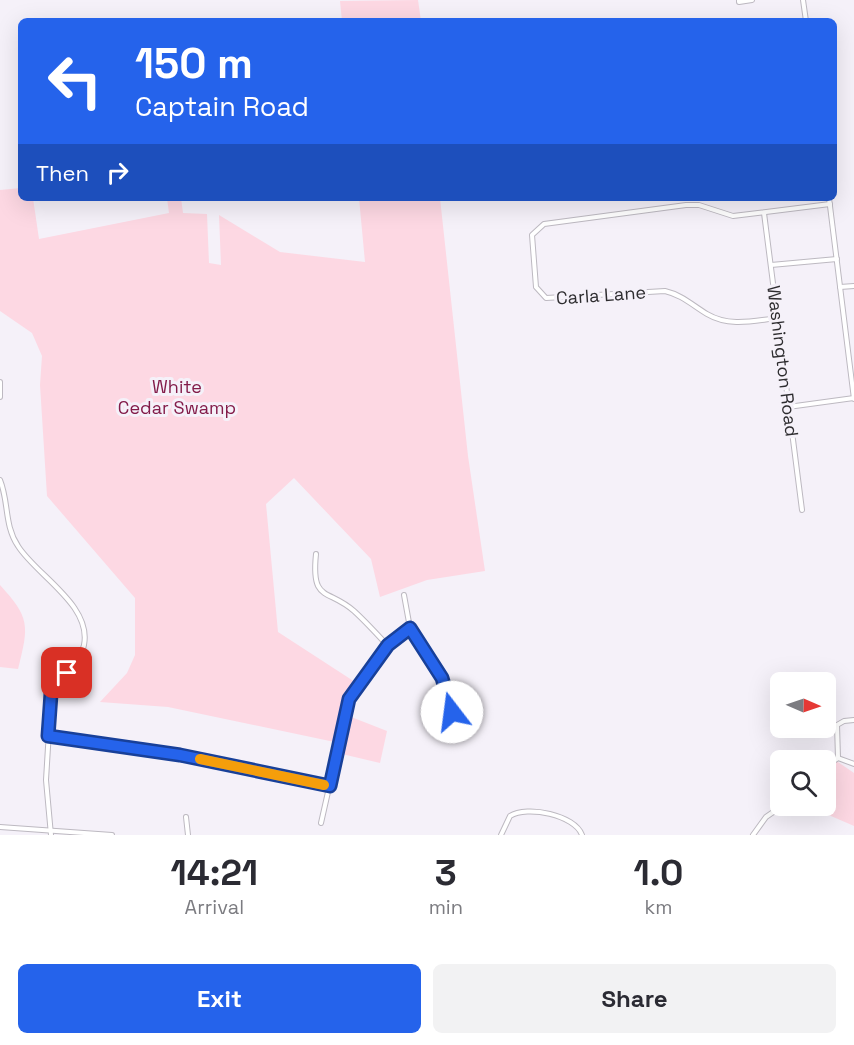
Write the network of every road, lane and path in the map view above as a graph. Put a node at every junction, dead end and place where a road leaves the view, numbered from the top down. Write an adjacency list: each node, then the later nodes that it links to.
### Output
1 (752, 0): 3 (street)
2 (803, 0): 4 (street)
3 (739, 1)
4 (806, 18)
5 (830, 201): 6 (street)
6 (830, 204): 7 (street); 8 (street)
7 (764, 213): 9 (street, Washington Road); 12 (street, Carla Lane)
8 (837, 259): 9 (street); 10 (street)
9 (771, 265): 12 (street, Washington Road)
10 (840, 286): 11 (street); 15 (street)
11 (854, 286)
12 (777, 318): 16 (street, Washington Road)
13 (0, 382): 14 (street)
14 (0, 397)
15 (854, 399): 16 (street)
16 (788, 407): 18 (street, Washington Road)
17 (0, 480): 20 (street)
18 (802, 510)
19 (0, 526): 20 (street)
20 (8, 526): 27 (street)
21 (316, 554): 24 (street)
22 (404, 595): 23 (street)
23 (410, 628): 24 (street); 25 (street)
24 (388, 645): 30 (street)
25 (452, 712)
26 (854, 720): 28 (street)
27 (48, 736): 30 (street); 35 (street)
28 (838, 758): 29 (street)
29 (854, 764)
30 (330, 786): 33 (street)
31 (770, 815): 40 (street)
32 (186, 817): 37 (street)
33 (321, 823)
34 (0, 827): 35 (street)
35 (51, 833): 36 (street)
36 (112, 835)
37 (188, 835)
38 (501, 835): 39 (street)
39 (582, 835)
40 (753, 835)

